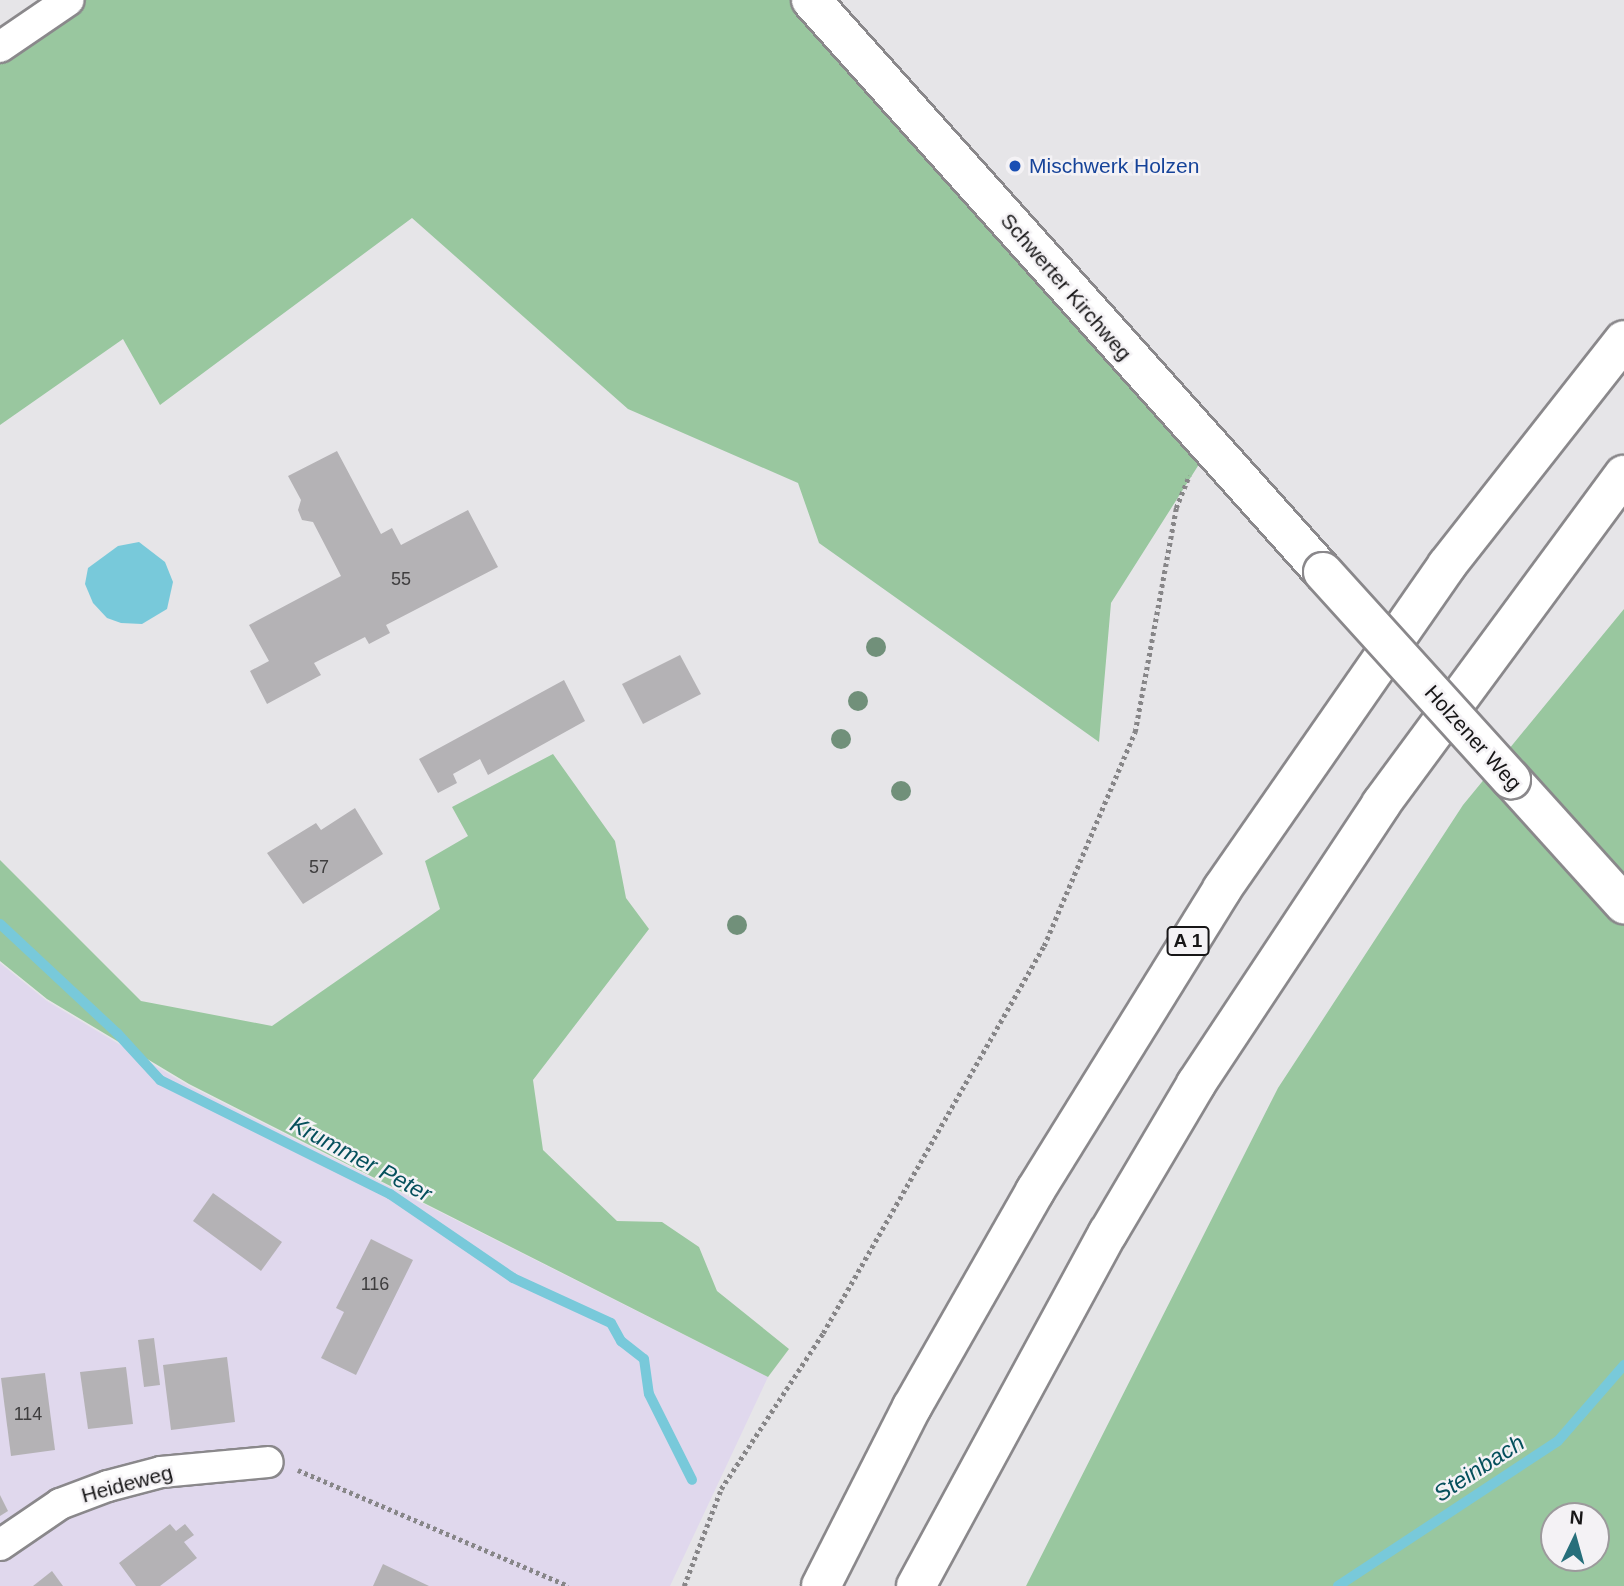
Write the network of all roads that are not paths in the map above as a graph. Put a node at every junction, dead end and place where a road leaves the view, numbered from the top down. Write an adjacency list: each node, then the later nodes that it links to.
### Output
1 (69, 0): 3 (street)
2 (811, 0): 6 (main road, Schwerter Kirchweg)
3 (0, 47)
4 (1624, 340): 10 (main road, A 1)
5 (1624, 475): 11 (main road)
6 (1323, 572): 7 (main road, Holzener Weg, bridge)
7 (1624, 904)
8 (268, 1462): 9 (street, Heideweg)
9 (0, 1545)
10 (821, 1586)
11 (916, 1586)

